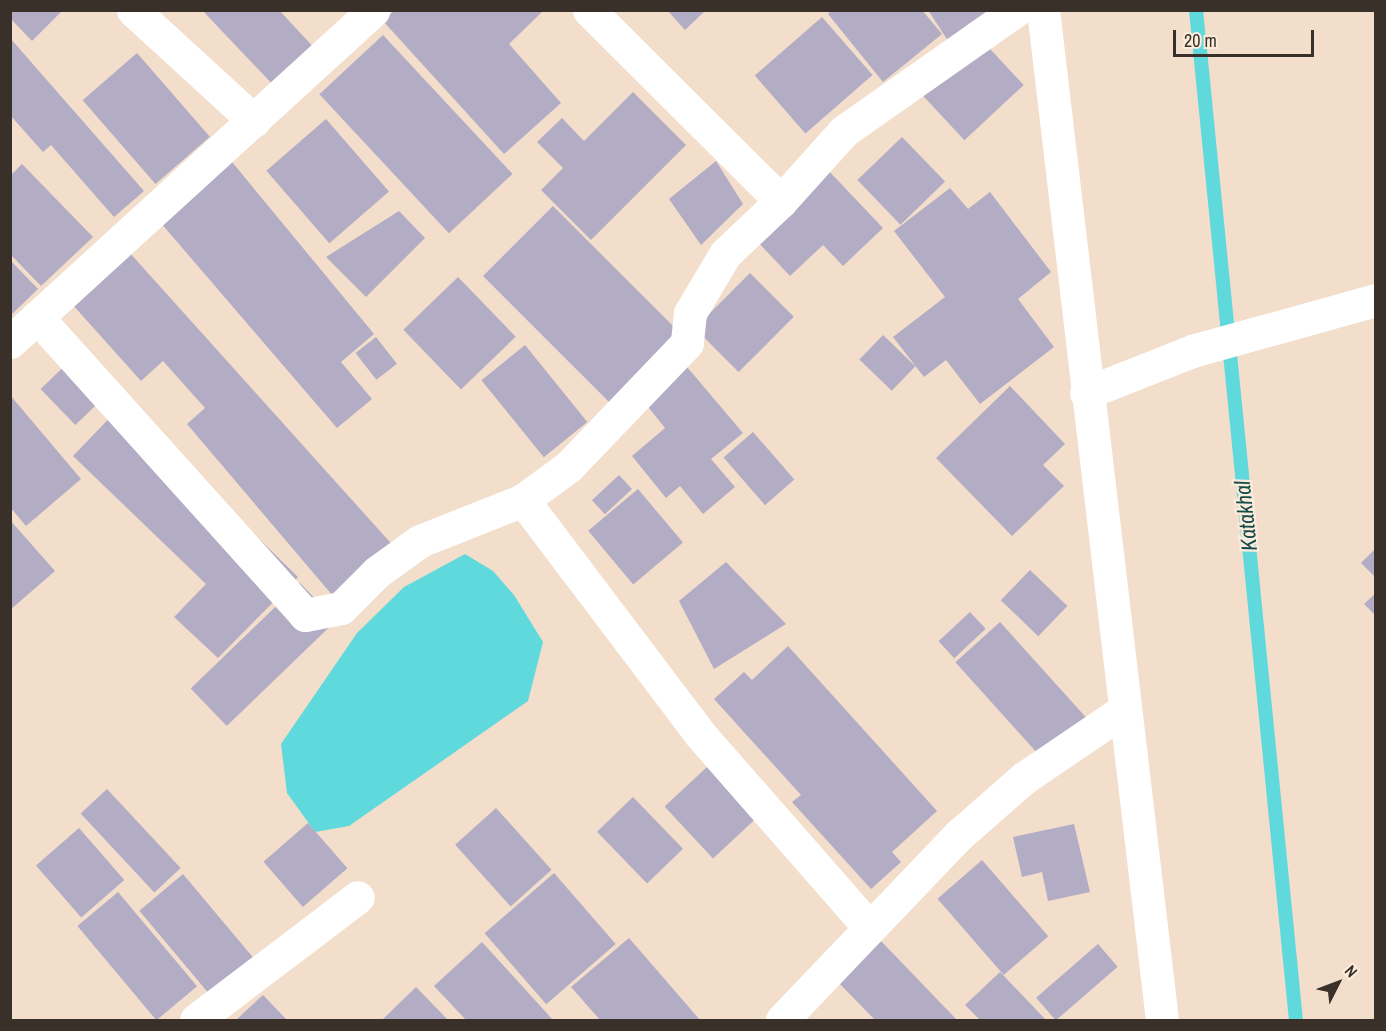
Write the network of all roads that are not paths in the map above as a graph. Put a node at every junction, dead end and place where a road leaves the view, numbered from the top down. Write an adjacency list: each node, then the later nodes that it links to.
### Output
1 (133, 10): 6 (street)
2 (373, 10): 6 (street)
3 (590, 10): 7 (street)
4 (1016, 10): 7 (street)
5 (1043, 10): 11 (street)
6 (254, 122): 9 (street)
7 (781, 201): 12 (street)
8 (1376, 300): 11 (street)
9 (37, 317): 10 (street); 12 (street)
10 (10, 342)
11 (1086, 393): 13 (street)
12 (523, 500): 15 (street)
13 (1124, 710): 15 (street); 18 (street)
14 (358, 897): 16 (street)
15 (869, 927): 17 (street)
16 (196, 1020)
17 (782, 1020)
18 (1162, 1020)

